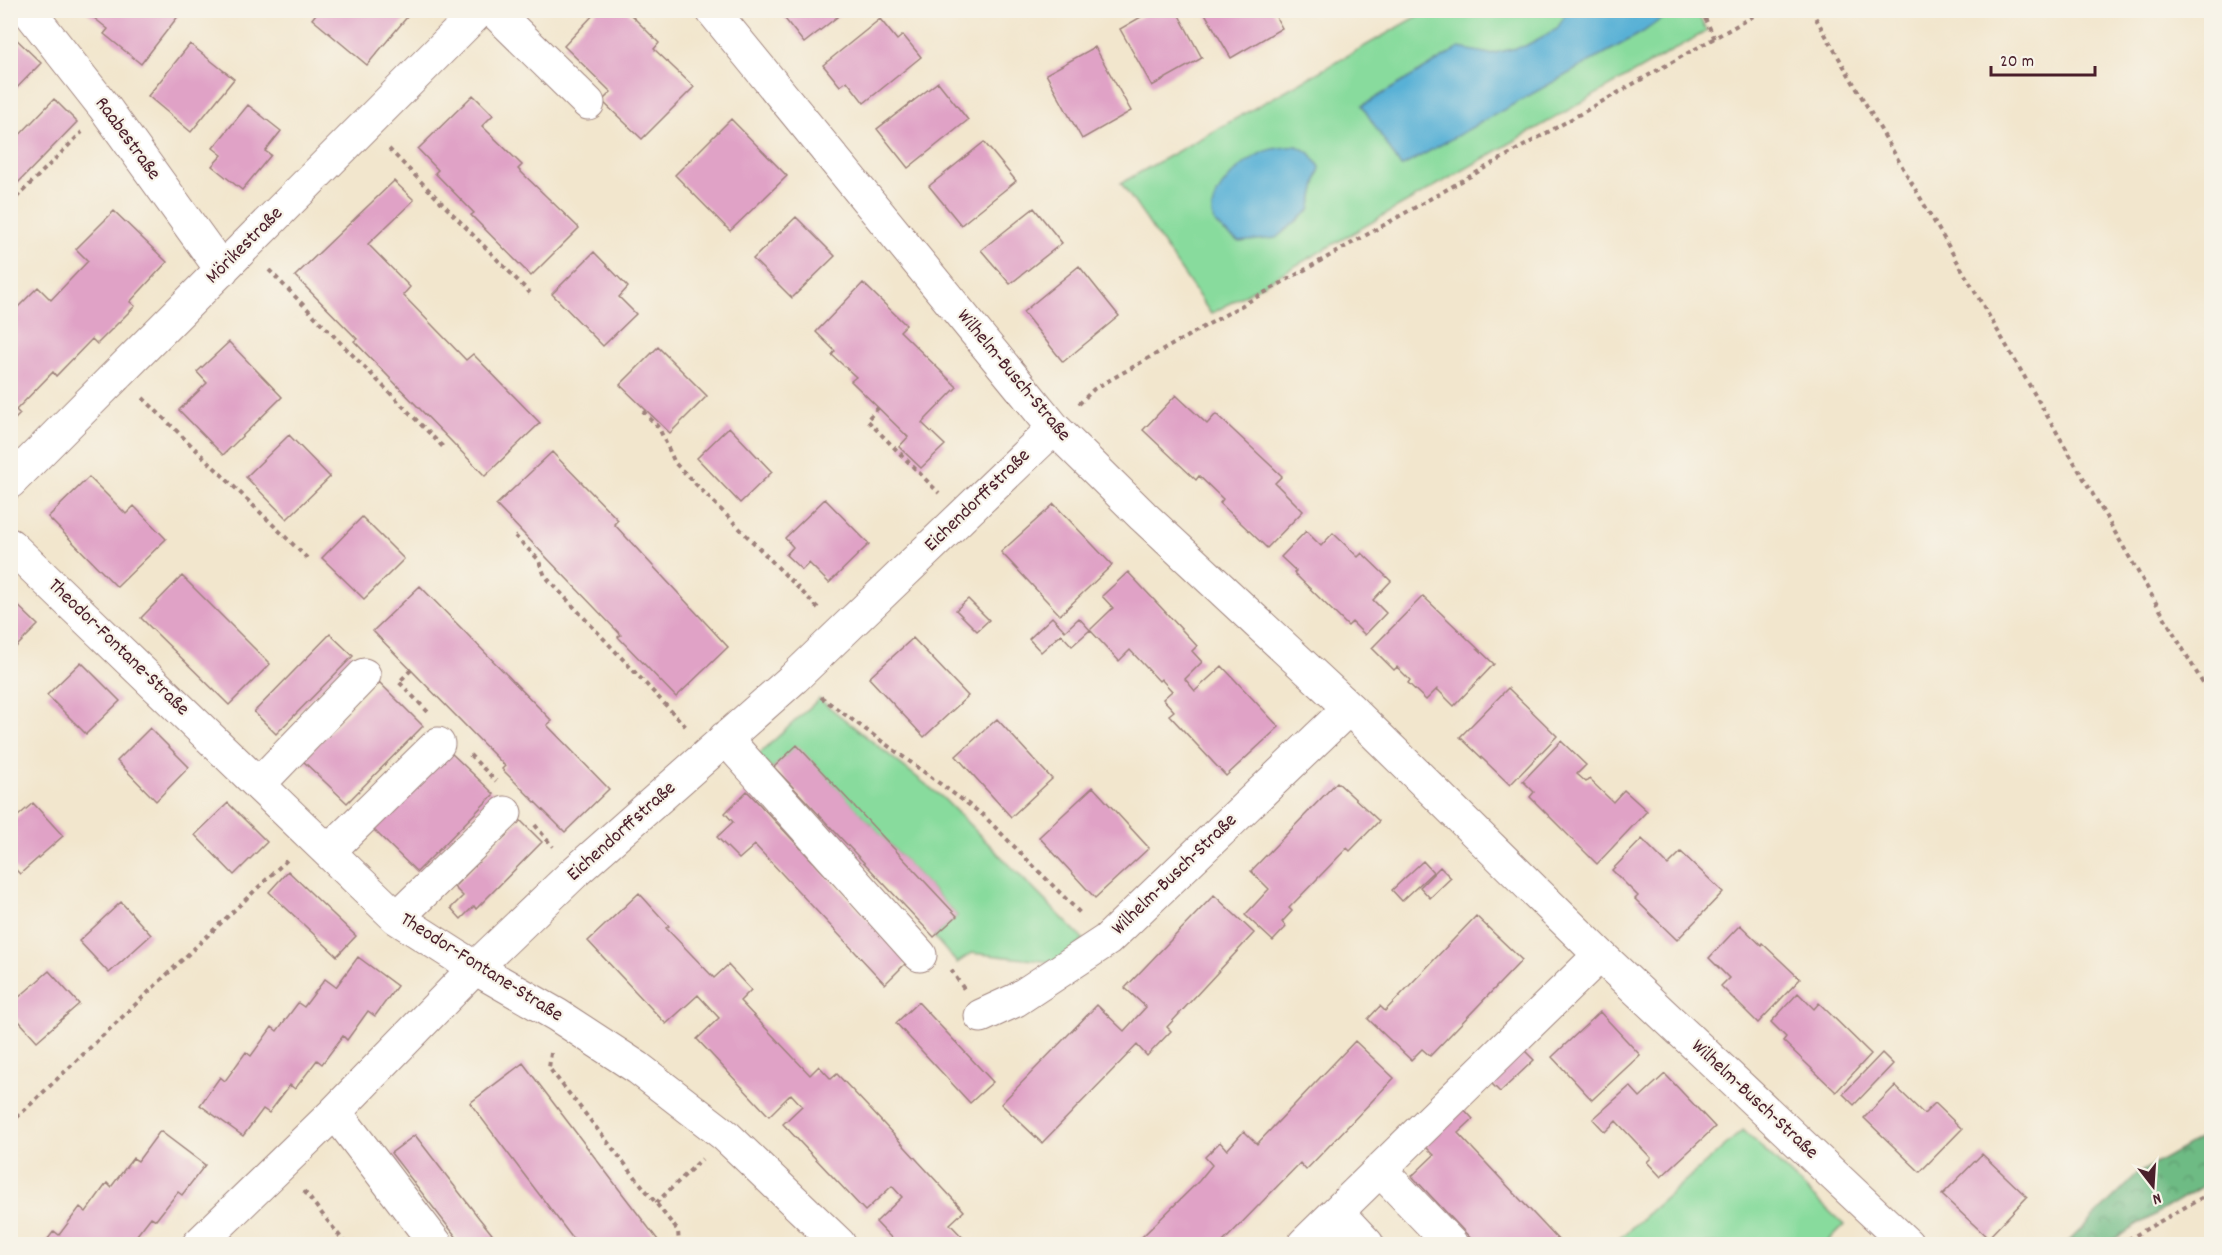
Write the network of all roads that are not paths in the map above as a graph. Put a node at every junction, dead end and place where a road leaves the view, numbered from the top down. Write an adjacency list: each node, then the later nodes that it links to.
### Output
1 (28, 10): 6 (street, Raabestraße)
2 (480, 10): 6 (street, Mörikestraße)
3 (493, 10): 5 (street)
4 (712, 10): 7 (street, Wilhelm-Busch-Straße)
5 (588, 103)
6 (222, 270): 8 (street, Mörikestraße)
7 (1054, 428): 11 (street, Wilhelm-Busch-Straße); 13 (street, Eichendorffstraße)
8 (10, 482)
9 (10, 545): 14 (street, Theodor-Fontane-Straße)
10 (364, 675): 14 (street)
11 (1349, 708): 19 (street, Wilhelm-Busch-Straße); 21 (street, Wilhelm-Busch-Straße)
12 (445, 736): 16 (street)
13 (718, 746): 18 (street); 20 (street, Eichendorffstraße)
14 (259, 784): 16 (street, Theodor-Fontane-Straße)
15 (513, 807): 17 (street)
16 (321, 843): 17 (street, Theodor-Fontane-Straße)
17 (397, 918): 20 (street, Theodor-Fontane-Straße)
18 (920, 955)
19 (1600, 955): 23 (street); 31 (street, Wilhelm-Busch-Straße)
20 (475, 968): 22 (street, Eichendorffstraße); 27 (street, Theodor-Fontane-Straße)
21 (981, 1016)
22 (335, 1112): 25 (street, Eichendorffstraße); 26 (street)
23 (1381, 1171): 24 (street); 30 (street)
24 (1337, 1212): 28 (street); 29 (street)
25 (199, 1245)
26 (436, 1245)
27 (839, 1245)
28 (1304, 1245)
29 (1367, 1245)
30 (1451, 1245)
31 (1907, 1245)

